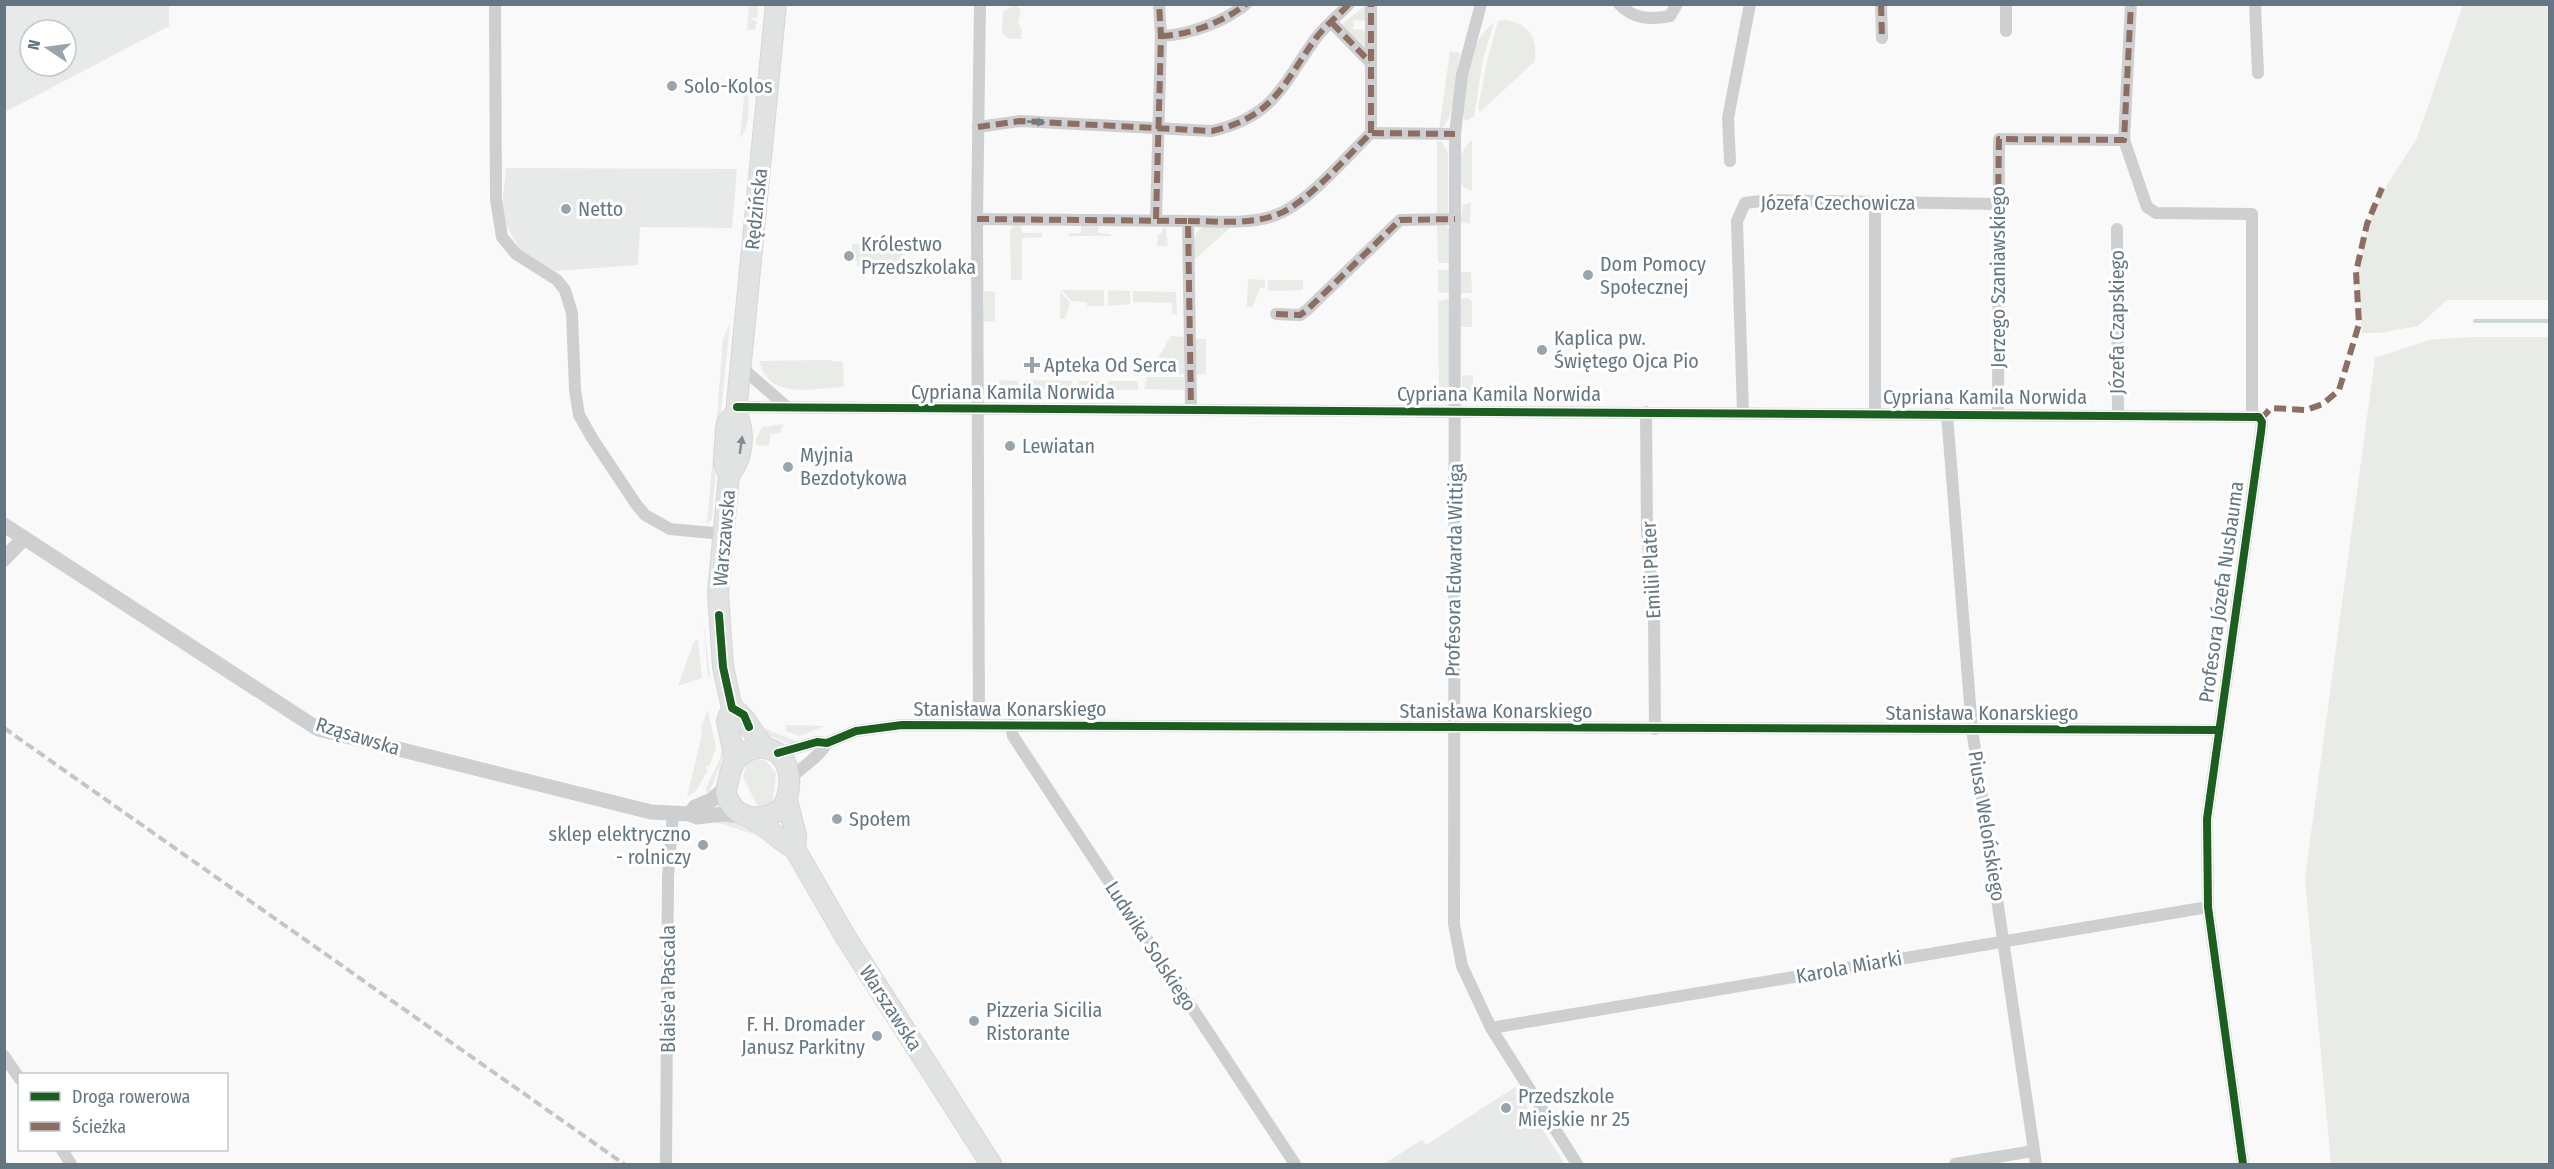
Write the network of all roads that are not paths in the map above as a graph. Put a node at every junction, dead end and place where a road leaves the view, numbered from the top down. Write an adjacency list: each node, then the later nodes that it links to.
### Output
1 (495, 4): 50 (street)
2 (776, 4): 36 (main road, Rędzińska)
3 (980, 4): 22 (street)
4 (1159, 4): 18 (street)
5 (1246, 4): 18 (street)
6 (1349, 4): 16 (street)
7 (1371, 4): 20 (street)
8 (1481, 4): 25 (street, Profesora Edwarda Wittiga)
9 (1619, 4): 10 (street)
10 (1677, 4)
11 (1750, 4): 27 (street)
12 (1881, 4): 19 (street)
13 (2006, 4): 17 (street)
14 (2131, 4): 26 (street)
15 (2255, 4): 21 (street)
16 (1332, 23): 20 (street); 23 (street)
17 (2006, 31)
18 (1161, 36): 23 (street)
19 (1881, 38)
20 (1370, 62): 24 (street)
21 (2258, 73)
22 (978, 127): 23 (street, one-way to 23); 30 (street)
23 (1159, 129): 31 (street)
24 (1371, 133): 25 (street); 33 (street)
25 (1455, 134): 32 (street, Profesora Edwarda Wittiga)
26 (2124, 140): 29 (street, Jerzego Szaniawskiego); 48 (street, Profesora Józefa Nusbauma)
27 (1730, 161)
28 (1875, 203): 29 (street, Józefa Czechowicza); 43 (street, Józefa Czechowicza); 44 (street)
29 (1998, 204): 46 (street, Jerzego Szaniawskiego)
30 (977, 219): 31 (street); 38 (street)
31 (1156, 219): 33 (street)
32 (1455, 219): 35 (street); 41 (street, Profesora Edwarda Wittiga)
33 (1188, 221): 39 (street)
34 (2117, 229): 47 (street, Józefa Czapskiego)
35 (1276, 314)
36 (741, 367): 37 (street); 40 (main road, Rędzińska)
37 (787, 407): 38 (street, Cypriana Kamila Norwida); 40 (street, Cypriana Kamila Norwida)
38 (978, 408): 39 (street, Cypriana Kamila Norwida); 54 (street)
39 (1191, 409): 41 (street, Cypriana Kamila Norwida)
40 (736, 410): 50 (main road, Warszawska)
41 (1455, 411): 42 (street, Cypriana Kamila Norwida); 56 (street, Profesora Edwarda Wittiga)
42 (1646, 412): 43 (street, Cypriana Kamila Norwida); 57 (street, Emilii Plater)
43 (1743, 412): 44 (street, Cypriana Kamila Norwida)
44 (1875, 413): 45 (street, Cypriana Kamila Norwida)
45 (1947, 414): 46 (street, Cypriana Kamila Norwida); 58 (street, Piusa Welońskiego)
46 (1998, 414): 47 (street, Cypriana Kamila Norwida)
47 (2118, 414): 48 (street, Cypriana Kamila Norwida)
48 (2256, 417): 59 (street, Profesora Józefa Nusbauma)
49 (4, 525): 51 (street, Rząsawska)
50 (723, 534): 53 (main road, Warszawska)
51 (24, 538): 52 (street); 66 (street, Rząsawska)
52 (4, 559)
53 (732, 708): 61 (main road, Warszawska); 62 (main road, Warszawska)
54 (979, 724): 55 (street, Stanisława Konarskiego); 60 (street, Stanisława Konarskiego)
55 (1011, 725): 56 (street, Stanisława Konarskiego); 80 (street, Ludwika Solskiego)
56 (1452, 727): 57 (street, Stanisława Konarskiego); 72 (street, Profesora Edwarda Wittiga)
57 (1655, 729): 58 (street, Stanisława Konarskiego)
58 (1972, 729): 59 (street, Stanisława Konarskiego); 71 (street, Piusa Welońskiego)
59 (2218, 730): 70 (street, Profesora Józefa Nusbauma)
60 (827, 742): 61 (street, Stanisława Konarskiego); 63 (street, Stanisława Konarskiego)
61 (772, 750): 62 (main road); 63 (main road)
62 (735, 759): 64 (main road)
63 (790, 779): 65 (main road)
64 (727, 786): 67 (street); 68 (main road)
65 (787, 800): 68 (main road); 69 (main road, Warszawska)
66 (673, 814): 67 (street, Rząsawska); 78 (street, Blaise'a Pascala)
67 (690, 814): 68 (street, Rząsawska)
68 (747, 817): 69 (main road, Warszawska)
69 (795, 849): 79 (main road, Warszawska)
70 (2208, 907): 71 (street, Karola Miarki); 84 (street, Profesora Józefa Nusbauma)
71 (2004, 940): 72 (street, Karola Miarki); 76 (street, Piusa Welońskiego)
72 (1491, 1028): 81 (street, Profesora Edwarda Wittiga)
73 (4, 1056): 74 (street)
74 (18, 1076)
75 (63, 1151): 77 (street)
76 (2034, 1151): 82 (street); 83 (street, Piusa Welońskiego)
77 (71, 1164)
78 (666, 1164)
79 (991, 1164)
80 (1295, 1164)
81 (1577, 1164)
82 (1955, 1164)
83 (2036, 1164)
84 (2243, 1164)

